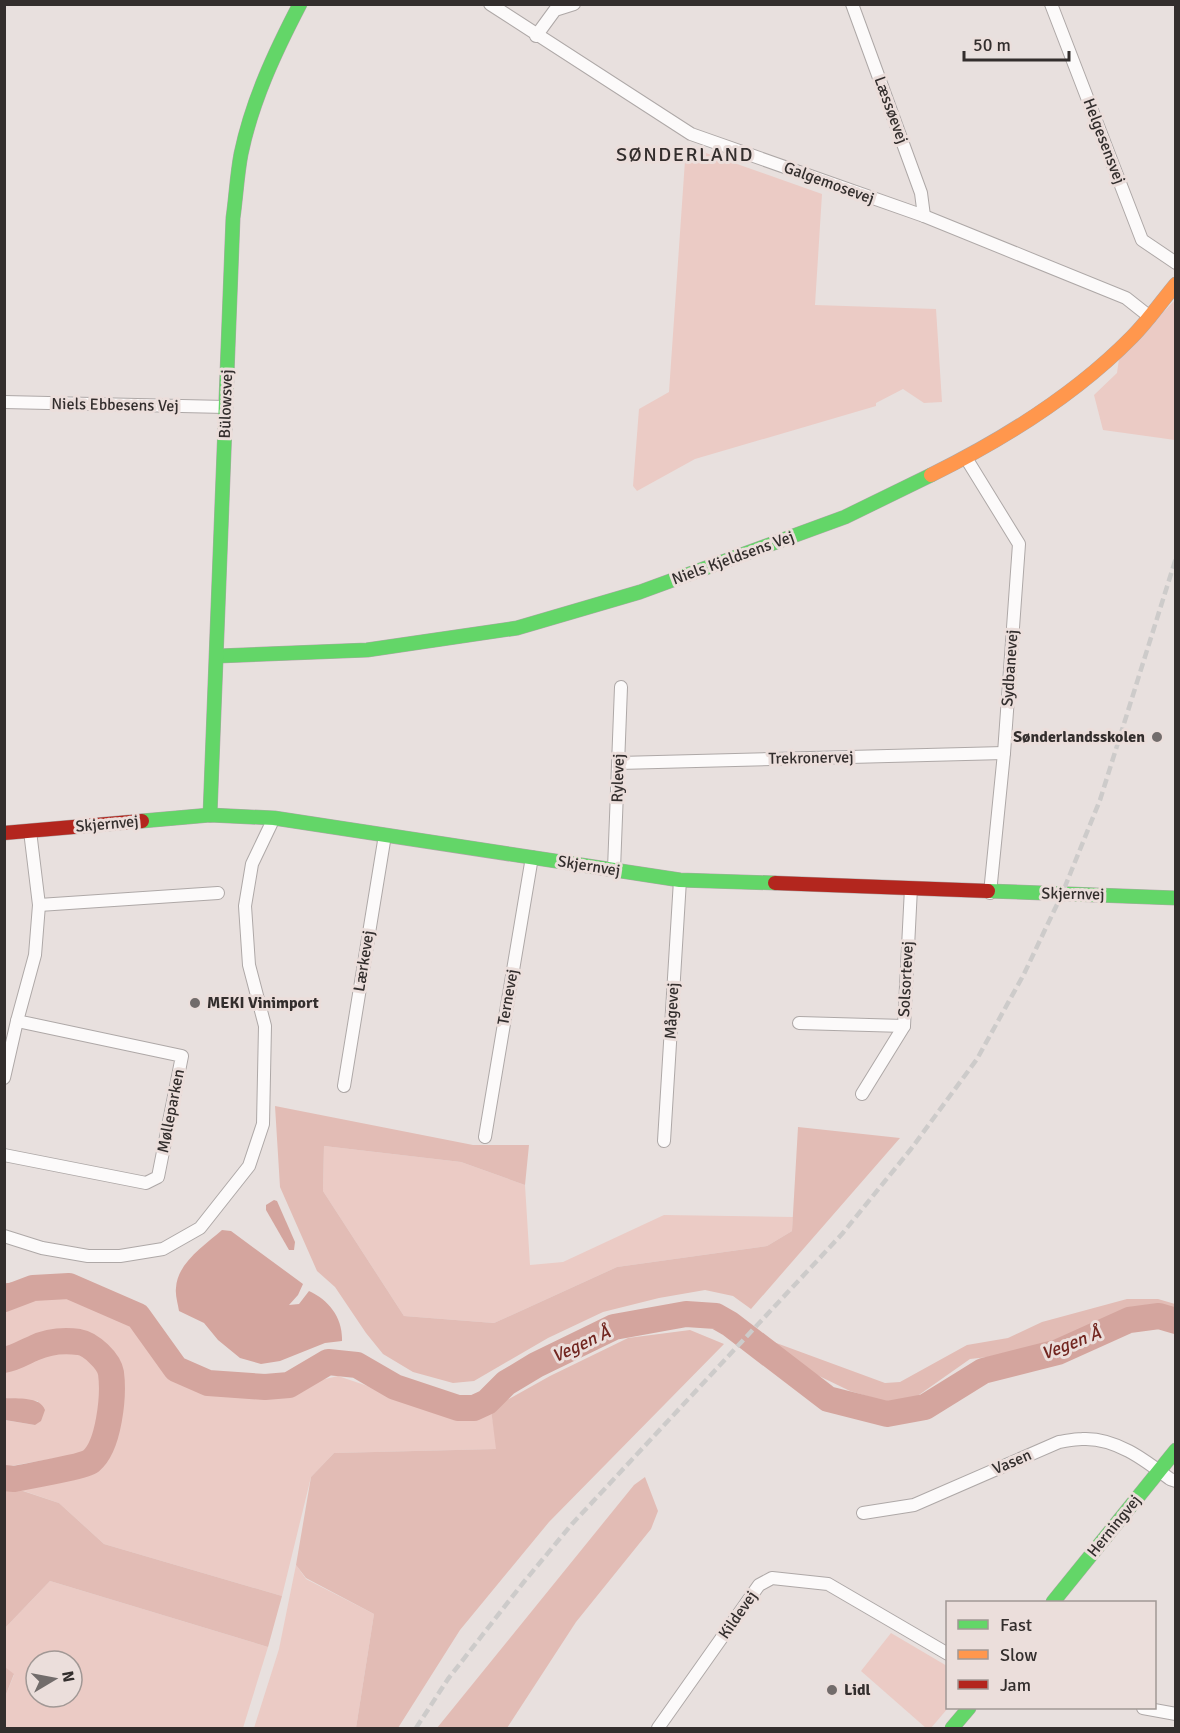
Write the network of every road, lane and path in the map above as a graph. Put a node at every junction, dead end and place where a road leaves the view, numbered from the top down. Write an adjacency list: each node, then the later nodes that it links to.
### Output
1 (300, 4): 12 (street, Bülowsvej)
2 (490, 4): 6 (street, Galgemosevej)
3 (574, 4): 6 (street)
4 (852, 4): 7 (street, Læssøevej)
5 (1051, 4): 8 (street, Helgesensvej)
6 (536, 36): 7 (street, Galgemosevej)
7 (924, 216): 10 (street, Galgemosevej)
8 (1176, 262)
9 (1176, 284): 10 (street, Niels Kjeldsens Vej)
10 (1150, 317): 13 (street, Niels Kjeldsens Vej)
11 (4, 402): 12 (street, Niels Ebbesens Vej)
12 (226, 407): 14 (street, Bülowsvej)
13 (966, 458): 14 (street, Niels Kjeldsens Vej); 16 (street, Sydbanevej)
14 (218, 656): 18 (street, Bülowsvej)
15 (621, 687): 17 (street, Rylevej)
16 (1004, 753): 17 (street, Trekronervej); 28 (street, Sydbanevej)
17 (619, 763): 24 (street, Rylevej)
18 (210, 815): 19 (street, Skjernvej); 20 (street, Skjernvej)
19 (274, 818): 22 (street, Skjernvej); 40 (street)
20 (30, 831): 21 (street, Skjernvej); 30 (street)
21 (4, 833)
22 (385, 835): 23 (street, Skjernvej); 35 (street, Lærkevej)
23 (532, 857): 24 (street, Skjernvej); 37 (street, Ternevej)
24 (614, 869): 25 (street, Skjernvej)
25 (680, 880): 26 (street, Skjernvej); 38 (street, Mågevej)
26 (911, 888): 28 (street, Skjernvej); 33 (street, Solsortevej)
27 (218, 892): 30 (street)
28 (990, 892): 29 (street, Skjernvej)
29 (1176, 898)
30 (39, 905): 31 (street)
31 (17, 1021): 34 (street); 39 (street, Mølleparken)
32 (799, 1023): 33 (street)
33 (904, 1026): 36 (street, Solsortevej)
34 (4, 1078)
35 (344, 1086)
36 (862, 1094)
37 (485, 1137)
38 (664, 1142)
39 (4, 1155)
40 (4, 1236)
41 (1176, 1450): 42 (street, Herningvej)
42 (1159, 1471): 43 (street, Vasen); 44 (street, Vasen); 45 (street, Herningvej)
43 (1176, 1480)
44 (863, 1514)
45 (1054, 1601)
46 (946, 1653): 50 (street, Kildevej)
47 (967, 1709): 51 (street)
48 (1152, 1709): 49 (street)
49 (1176, 1714)
50 (658, 1728)
51 (952, 1728)

